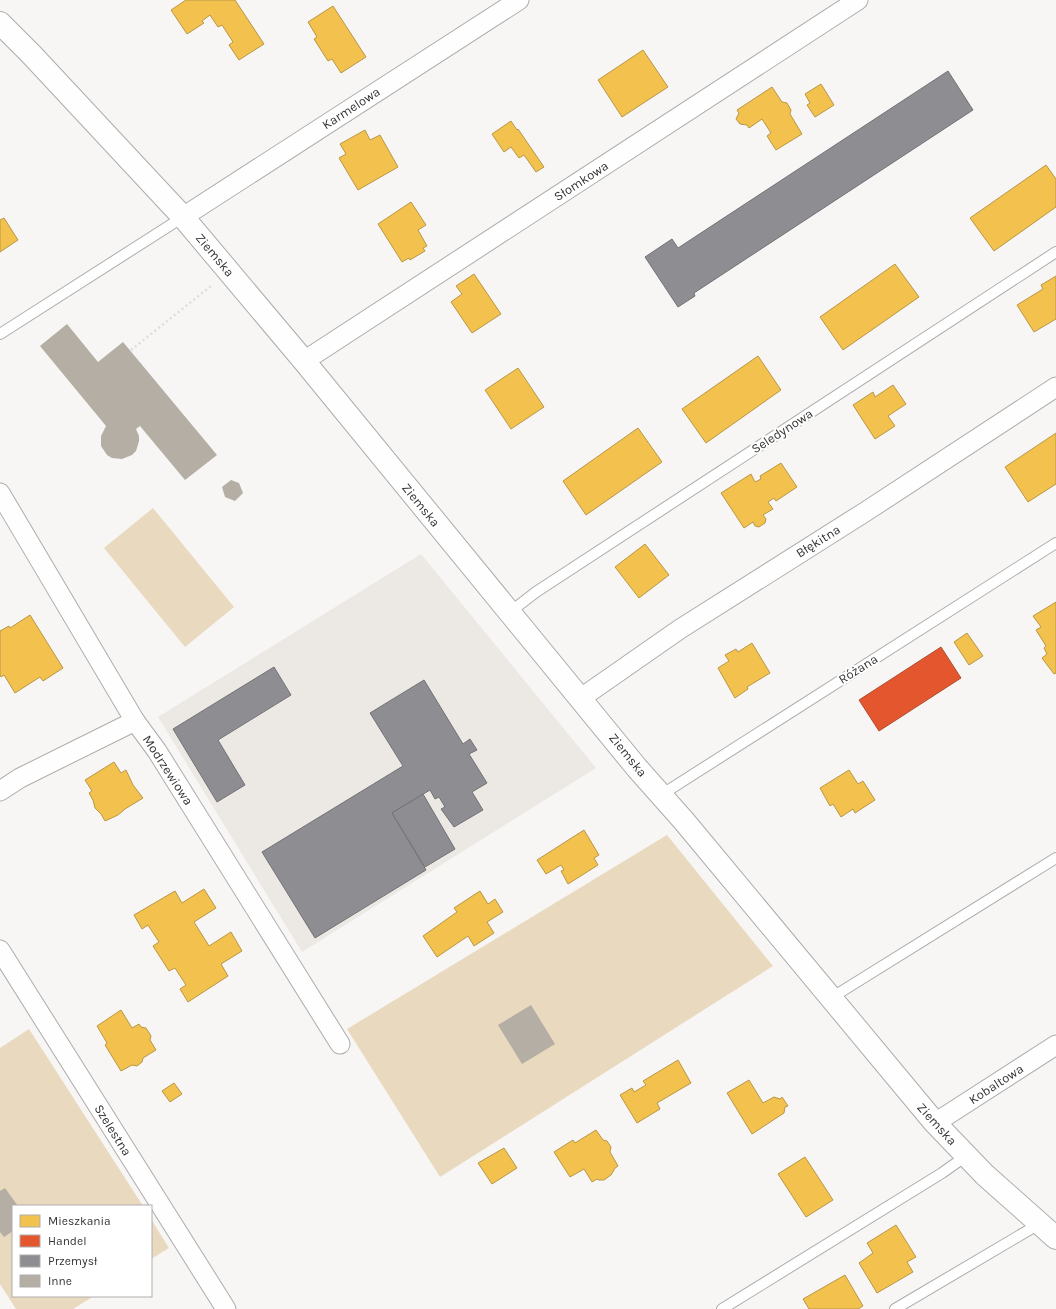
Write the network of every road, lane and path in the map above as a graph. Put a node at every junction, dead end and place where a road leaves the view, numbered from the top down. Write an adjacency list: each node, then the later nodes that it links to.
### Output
1 (519, 0): 4 (street, Karmelowa)
2 (858, 0): 9 (street, Słomkowa)
3 (0, 23): 4 (street, Ziemska)
4 (183, 217): 7 (lane); 9 (street, Ziemska)
5 (1056, 252): 13 (lane, Seledynowa)
6 (216, 282): 8 (path)
7 (0, 334)
8 (130, 350)
9 (304, 362): 13 (street, Ziemska)
10 (1056, 387): 14 (street, Błękitna)
11 (0, 493): 15 (street, Modrzewiowa)
12 (1056, 543): 17 (lane, Różana)
13 (510, 612): 14 (street, Ziemska)
14 (581, 698): 17 (street, Ziemska)
15 (136, 721): 16 (street); 21 (street, Modrzewiowa)
16 (0, 791)
17 (661, 795): 20 (street, Ziemska)
18 (1056, 858): 20 (lane)
19 (0, 950): 27 (street, Szelestna)
20 (831, 998): 23 (street, Ziemska)
21 (340, 1044)
22 (1056, 1045): 23 (street, Kobaltowa)
23 (935, 1123): 24 (street, Ziemska)
24 (966, 1156): 25 (street, Ziemska); 28 (lane)
25 (1039, 1224): 26 (street, Ziemska); 29 (lane)
26 (1056, 1238)
27 (226, 1309)
28 (722, 1309)
29 (895, 1309)

